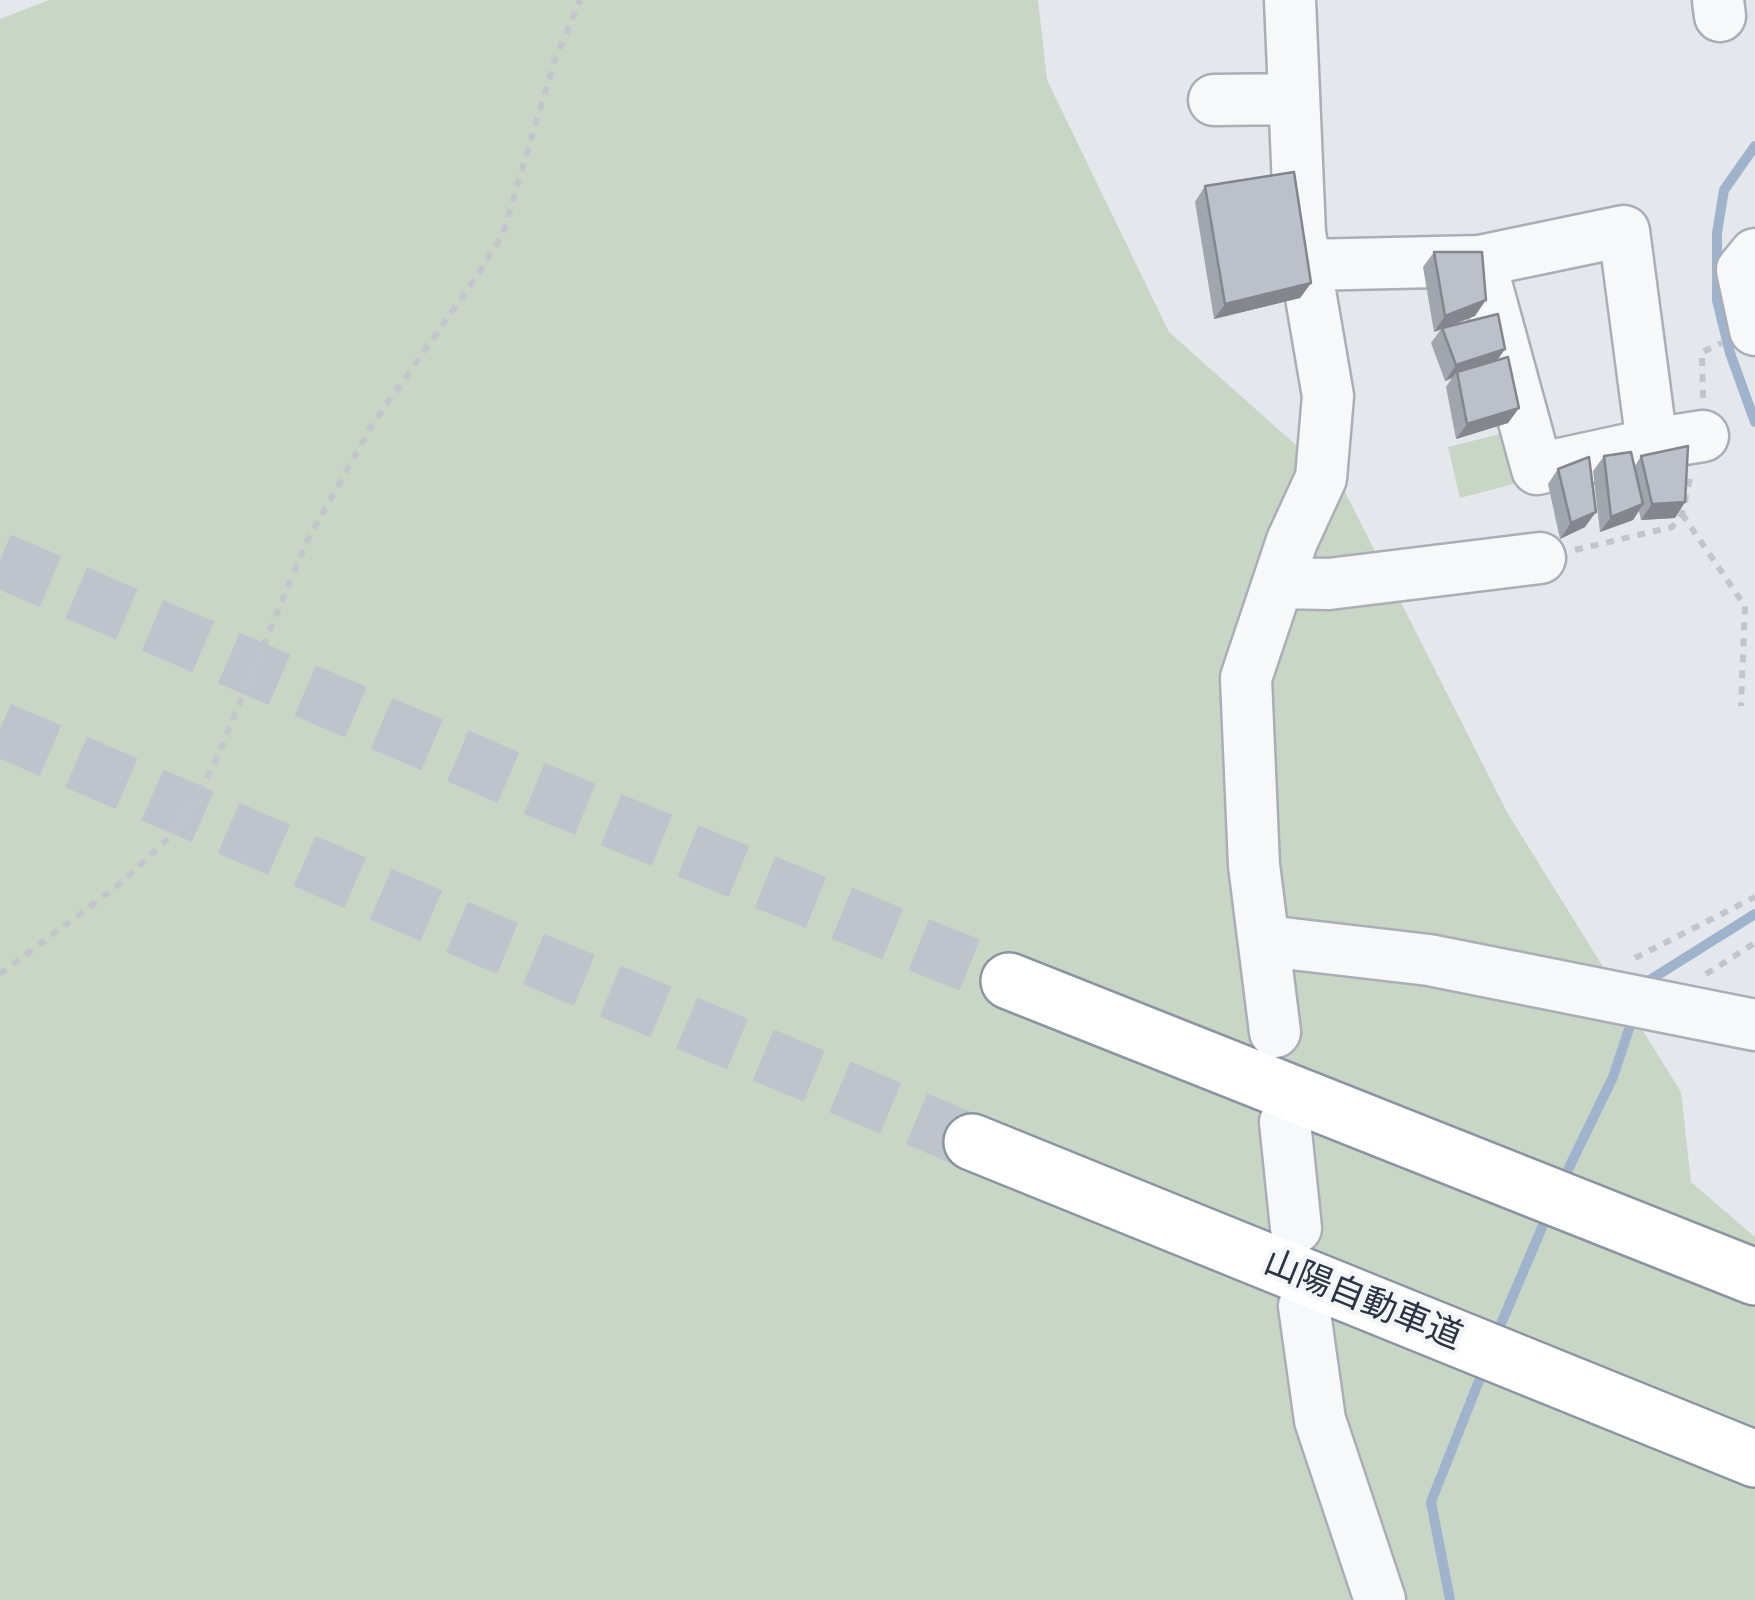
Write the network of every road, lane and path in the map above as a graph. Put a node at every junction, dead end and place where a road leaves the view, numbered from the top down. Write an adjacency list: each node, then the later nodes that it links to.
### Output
1 (580, 0): 17 (path)
2 (1290, 0): 3 (street)
3 (1294, 98): 4 (street); 7 (street)
4 (1214, 100)
5 (1755, 254): 8 (street)
6 (1480, 261): 7 (street); 10 (street); 10 (street)
7 (1306, 264): 13 (street)
8 (1755, 330)
9 (1703, 436): 10 (street)
10 (1652, 444)
11 (1682, 514): 14 (path)
12 (1540, 558): 13 (street)
13 (1278, 583): 16 (street)
14 (1742, 706)
15 (1755, 897): 19 (path)
16 (1266, 941): 19 (street); 21 (street)
17 (0, 974)
18 (1008, 982): 25 (highway)
19 (1612, 997): 20 (street)
20 (1755, 1025)
21 (1275, 1032)
22 (1284, 1122): 24 (street)
23 (972, 1142): 27 (highway, 山陽自動車道)
24 (1296, 1228)
25 (1755, 1277)
26 (1304, 1306): 28 (street)
27 (1755, 1458)
28 (1380, 1600)

